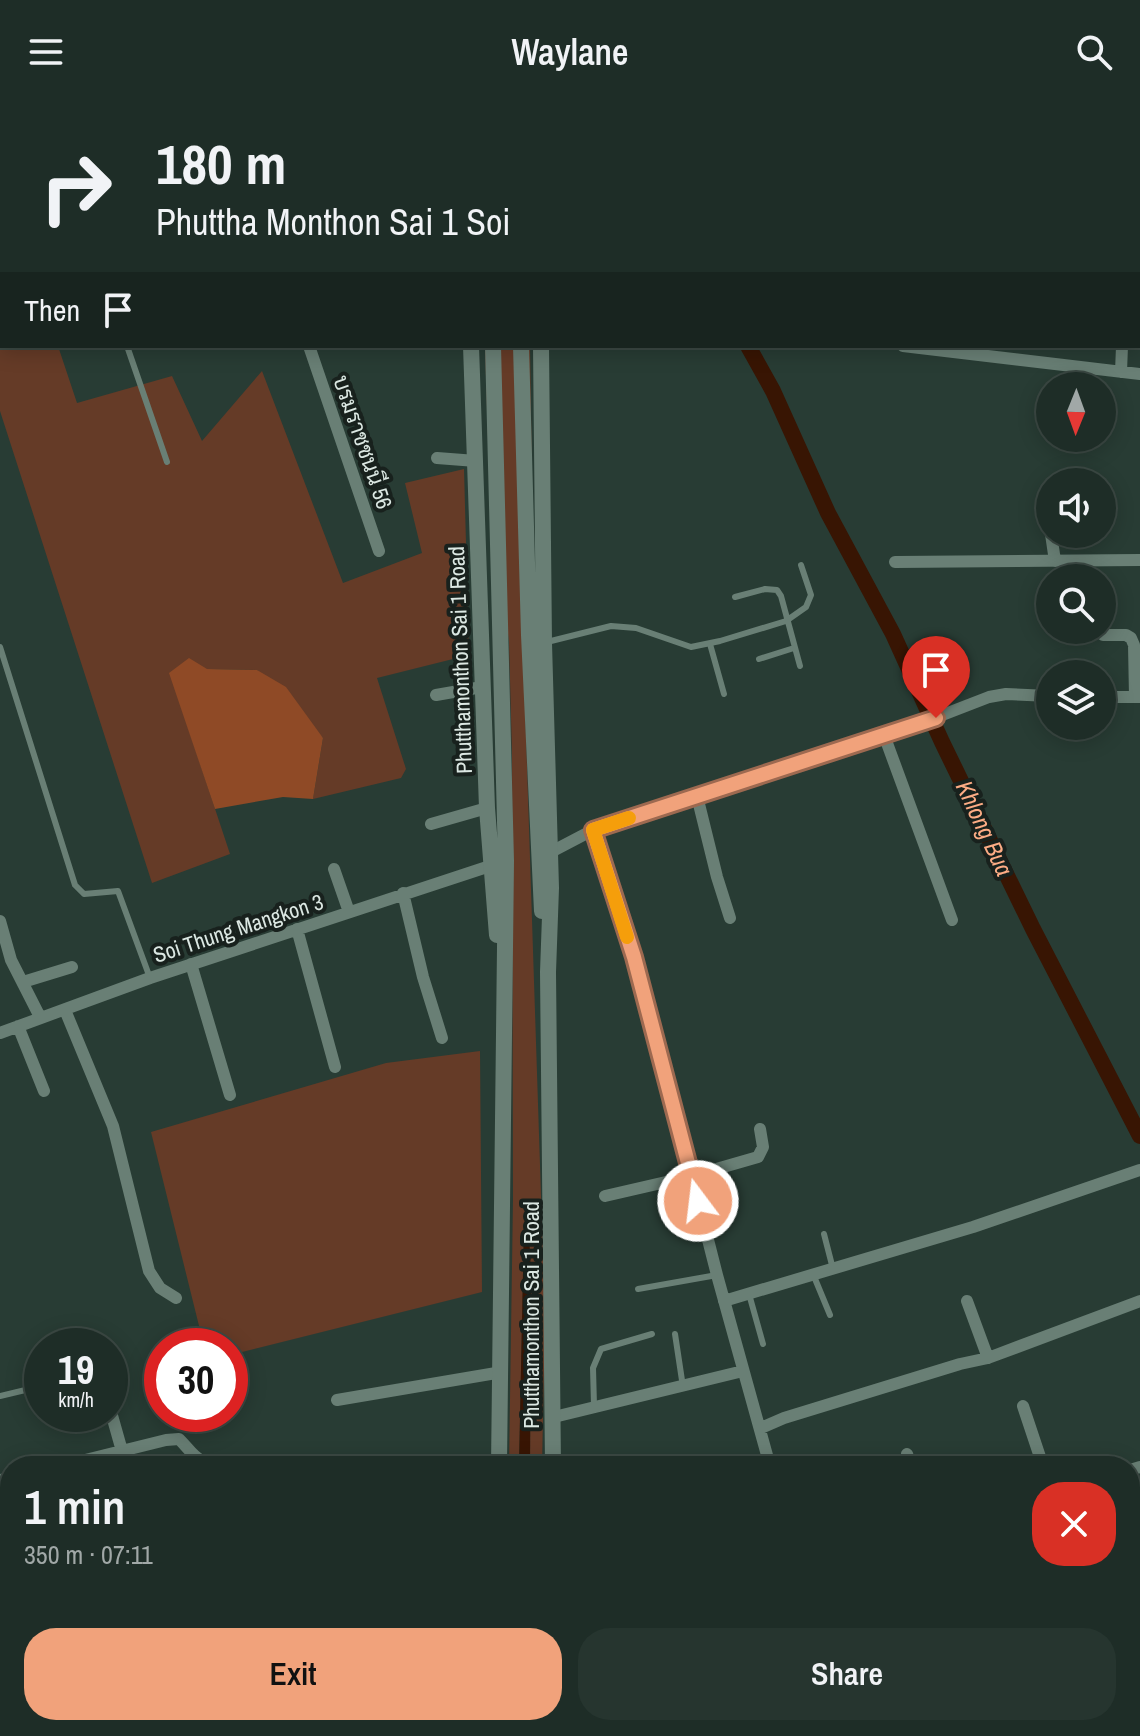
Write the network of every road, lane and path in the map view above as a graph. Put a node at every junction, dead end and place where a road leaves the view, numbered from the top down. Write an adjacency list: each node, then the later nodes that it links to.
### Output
1 (128, 348): 14 (lane)
2 (310, 348): 16 (street, บรมราชชนนี 56)
3 (471, 348): 13 (main road, Phutthamonthon Sai 1 Road)
4 (493, 348): 52 (main road, Phutthamonthon Sai 1 Road)
5 (521, 348): 24 (main road, Phutthamonthon Sai 1 Road)
6 (541, 348): 24 (main road, Phutthamonthon Sai 1 Road)
7 (937, 348): 9 (street)
8 (1122, 348): 10 (street)
9 (970, 350): 10 (street)
10 (1121, 372): 11 (street)
11 (1140, 374)
12 (437, 458): 13 (street)
13 (476, 461): 30 (main road, Phutthamonthon Sai 1 Road)
14 (167, 462)
15 (1053, 548): 18 (street)
16 (379, 551)
17 (1140, 560): 18 (street)
18 (1055, 561): 19 (street)
19 (895, 562)
20 (801, 565): 22 (lane)
21 (735, 597): 22 (lane)
22 (786, 621): 25 (lane); 27 (lane)
23 (1116, 635): 35 (street)
24 (536, 639): 25 (lane); 41 (main road, Phutthamonthon Sai 1 Road); 53 (main road, Phutthamonthon Sai 1 Road)
25 (710, 644): 31 (lane)
26 (0, 647): 54 (lane)
27 (794, 648): 28 (lane); 29 (lane)
28 (759, 659)
29 (800, 666)
30 (482, 687): 32 (street); 38 (main road, Phutthamonthon Sai 1 Road)
31 (724, 694)
32 (436, 695)
33 (1036, 695): 36 (street)
34 (1116, 697): 35 (street)
35 (1138, 697)
36 (884, 735): 37 (street); 47 (street)
37 (697, 796): 40 (street); 46 (street)
38 (487, 808): 39 (street); 42 (main road, Phutthamonthon Sai 1 Road)
39 (431, 824)
40 (593, 830): 41 (street); 66 (street)
41 (551, 852): 53 (main road, Phutthamonthon Sai 1 Road)
42 (490, 866): 44 (street, Soi Thung Mangkon 3); 52 (main road, Phutthamonthon Sai 1 Road)
43 (334, 869): 45 (street)
44 (403, 893): 45 (street, Soi Thung Mangkon 3); 60 (street)
45 (349, 912): 49 (street, Soi Thung Mangkon 3)
46 (730, 918)
47 (952, 920)
48 (0, 921): 55 (street)
49 (297, 929): 50 (street, Soi Thung Mangkon 3); 61 (street)
50 (191, 964): 54 (street, Soi Thung Mangkon 3); 63 (street)
51 (72, 967): 55 (street)
52 (504, 972): 84 (main road, Phutthamonthon Sai 1 Road)
53 (548, 972): 91 (main road, Phutthamonthon Sai 1 Road)
54 (150, 978): 56 (street, Soi Thung Mangkon 3)
55 (23, 982): 57 (street)
56 (65, 1010): 57 (street, Soi Thung Mangkon 3); 74 (street)
57 (40, 1017): 58 (street, Soi Thung Mangkon 3)
58 (18, 1026): 59 (street, Soi Thung Mangkon 3); 62 (street)
59 (0, 1033)
60 (442, 1038)
61 (335, 1067)
62 (44, 1091)
63 (230, 1095)
64 (760, 1129): 66 (street)
65 (1140, 1170): 69 (street)
66 (692, 1176): 67 (street); 71 (street)
67 (605, 1196)
68 (824, 1234): 69 (lane)
69 (833, 1269): 70 (street)
70 (813, 1274): 73 (street); 78 (lane)
71 (717, 1275): 72 (lane); 75 (street)
72 (638, 1289)
73 (749, 1294): 75 (street); 81 (lane)
74 (176, 1298)
75 (724, 1301): 83 (street)
76 (967, 1301): 82 (street)
77 (1140, 1301): 82 (street)
78 (830, 1315)
79 (652, 1334): 89 (lane)
80 (675, 1334): 85 (lane)
81 (763, 1344)
82 (988, 1358): 92 (street)
83 (743, 1371): 85 (street); 92 (street)
84 (502, 1372): 88 (street); 97 (main road, Phutthamonthon Sai 1 Road)
85 (683, 1387): 89 (street)
86 (24, 1390): 87 (lane)
87 (0, 1396)
88 (337, 1400)
89 (594, 1406): 91 (street)
90 (1023, 1406): 100 (street)
91 (554, 1417): 98 (main road, Phutthamonthon Sai 1 Road)
92 (761, 1428): 99 (street)
93 (117, 1432): 94 (street)
94 (122, 1451): 95 (street); 96 (street)
95 (102, 1456)
96 (194, 1456)
97 (499, 1456)
98 (553, 1456)
99 (768, 1456)
100 (1040, 1456)

